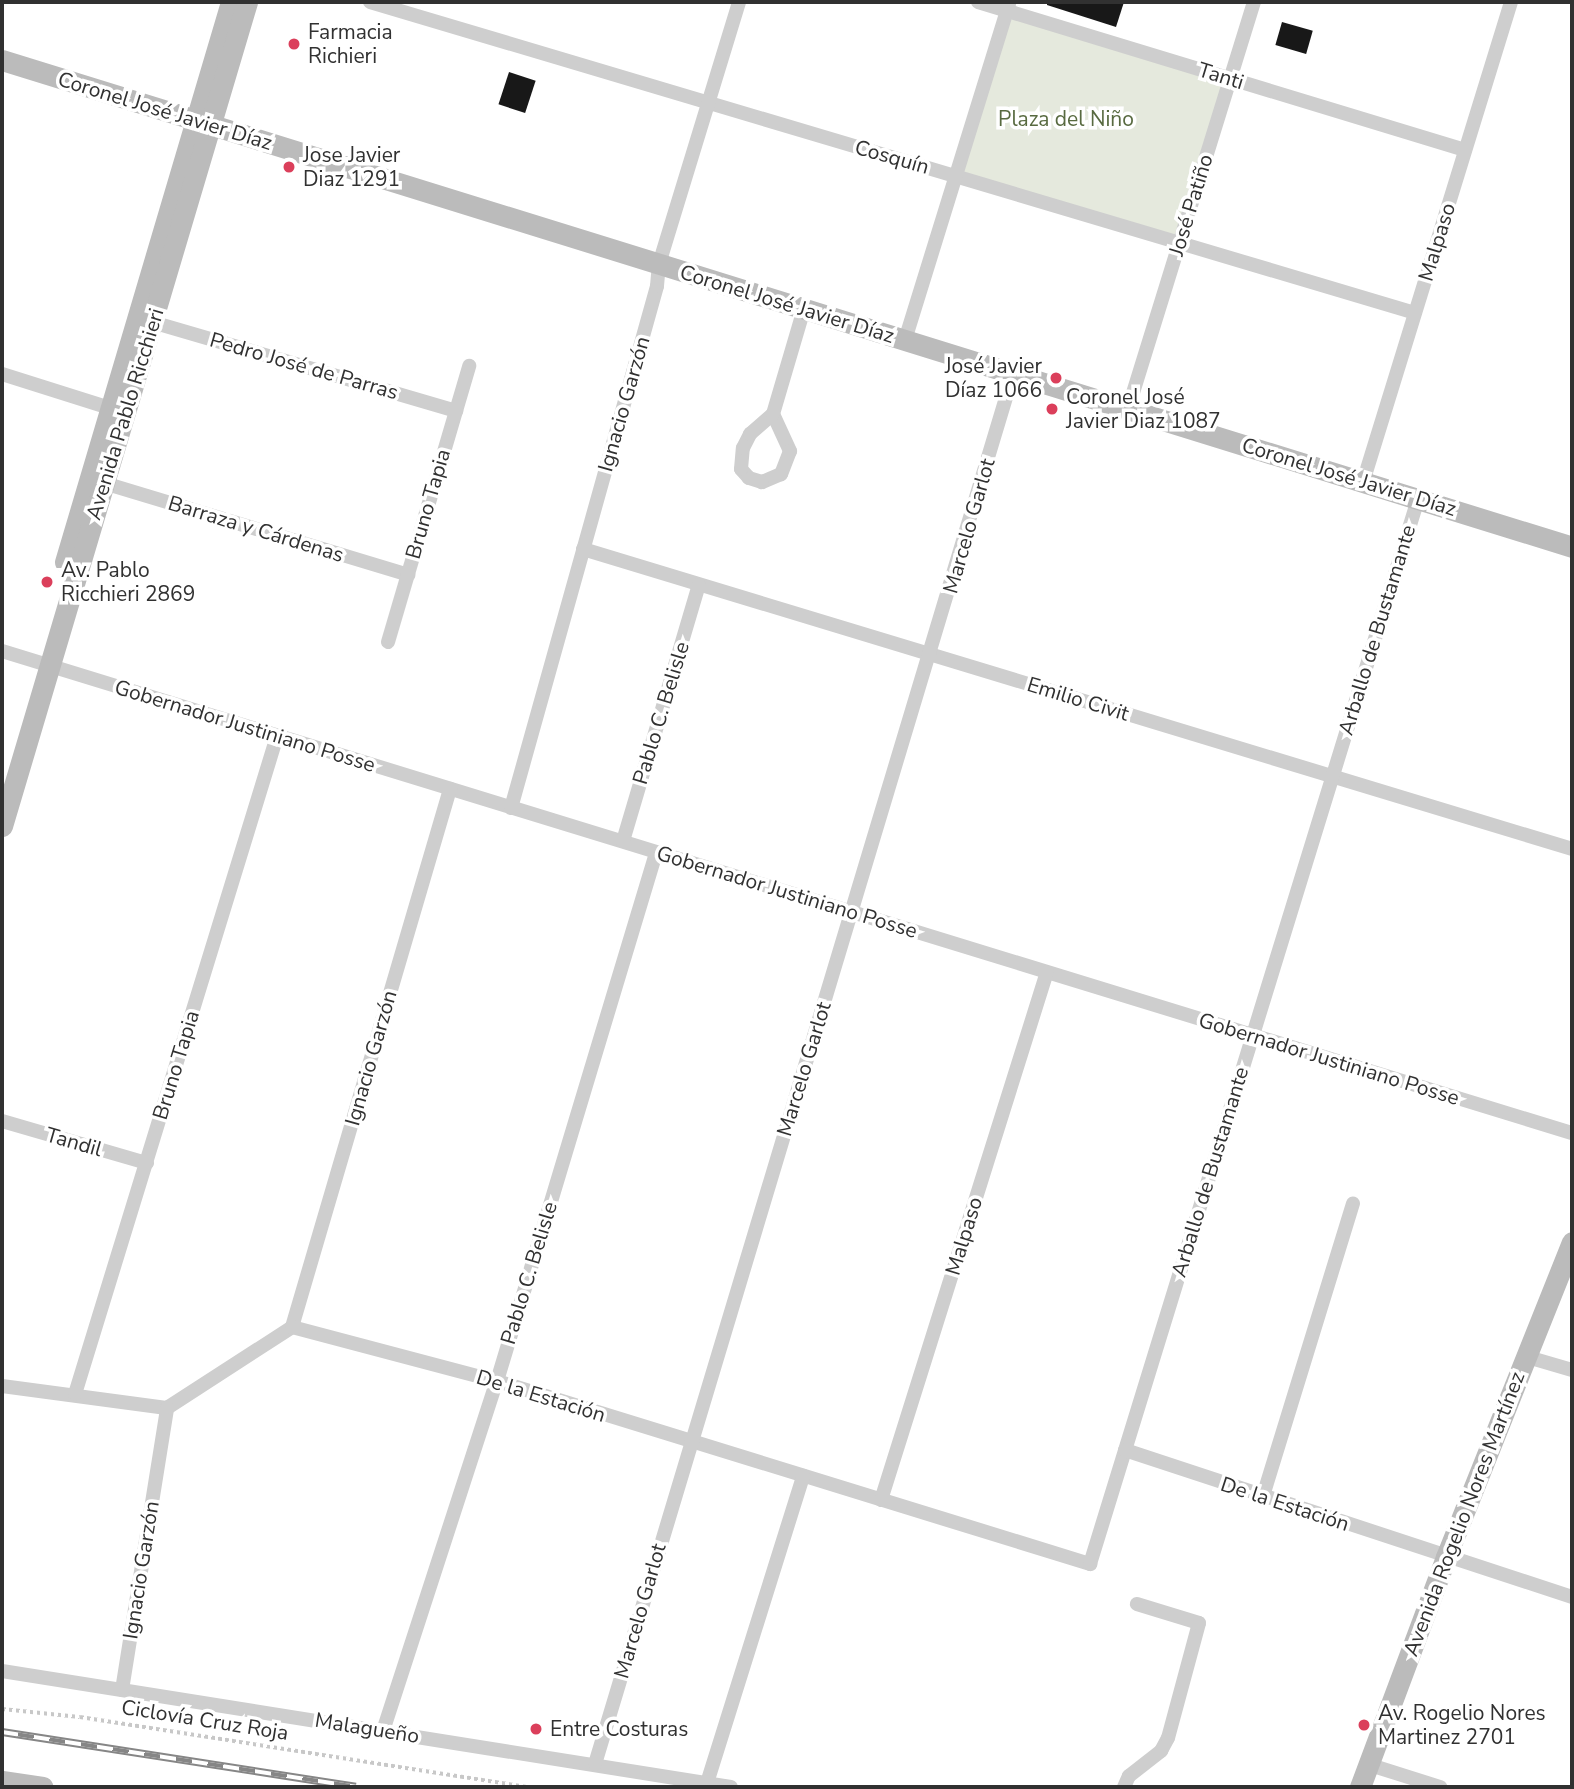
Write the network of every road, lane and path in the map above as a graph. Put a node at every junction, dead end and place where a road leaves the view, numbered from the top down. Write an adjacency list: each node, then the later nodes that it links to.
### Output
1 (231, 2): 12 (main road, Avenida Pablo Ricchieri)
2 (247, 2): 12 (main road, Avenida Pablo Ricchieri)
3 (370, 2): 11 (street, Cosquín)
4 (739, 2): 11 (street, Ignacio Garzón)
5 (978, 2): 8 (street, Tanti)
6 (1254, 2): 10 (street, José Patiño)
7 (1511, 2): 13 (street, Malpaso)
8 (1008, 6): 10 (street, Tanti); 14 (street)
9 (2, 60): 12 (main road, Coronel José Javier Díaz)
10 (1230, 79): 13 (street, Tanti); 15 (street, José Patiño)
11 (708, 103): 14 (street, Cosquín); 16 (street, Ignacio Garzón)
12 (203, 123): 16 (main road, Coronel José Javier Díaz); 19 (main road, Avenida Pablo Ricchieri); 24 (main road, Avenida Pablo Ricchieri)
13 (1465, 150): 18 (street, Malpaso)
14 (956, 176): 15 (street, Cosquín); 20 (street)
15 (1179, 242): 18 (street, Cosquín); 25 (street, José Patiño)
16 (659, 264): 17 (main road, Coronel José Javier Díaz); 32 (street, Ignacio Garzón)
17 (804, 309): 20 (main road, Coronel José Javier Díaz); 27 (street)
18 (1415, 313): 28 (street, Malpaso)
19 (152, 321): 26 (street, Pedro José de Parras); 29 (main road, Avenida Pablo Ricchieri)
20 (905, 340): 23 (main road, Coronel José Javier Díaz)
21 (469, 366): 26 (street, Bruno Tapia)
22 (2, 374): 24 (street)
23 (1013, 374): 25 (main road, Coronel José Javier Díaz); 37 (street, Marcelo Garlot)
24 (110, 408): 38 (main road, Avenida Pablo Ricchieri)
25 (1128, 409): 28 (main road, Coronel José Javier Díaz)
26 (456, 411): 33 (street, Bruno Tapia)
27 (773, 414): 27 (street)
28 (1363, 482): 30 (main road, Coronel José Javier Díaz)
29 (104, 483): 33 (street, Barraza y Cárdenas); 38 (main road, Avenida Pablo Ricchieri)
30 (1418, 499): 31 (main road, Coronel José Javier Díaz); 40 (street, Arballo de Bustamante)
31 (1572, 547)
32 (583, 549): 34 (street, Emilio Civit); 43 (street, Ignacio Garzón)
33 (408, 575): 35 (street, Bruno Tapia)
34 (699, 585): 37 (street, Emilio Civit); 45 (street, Pablo C. Belisle)
35 (388, 642)
36 (2, 651): 38 (street, Gobernador Justiniano Posse)
37 (931, 655): 40 (street, Emilio Civit); 48 (street, Marcelo Garlot)
38 (43, 665): 39 (street, Gobernador Justiniano Posse); 41 (main road, Avenida Pablo Ricchieri); 44 (main road, Avenida Pablo Ricchieri)
39 (277, 736): 42 (street, Gobernador Justiniano Posse); 53 (street, Bruno Tapia)
40 (1333, 775): 46 (street, Emilio Civit); 50 (street, Arballo de Bustamante)
41 (2, 779)
42 (450, 789): 43 (street, Gobernador Justiniano Posse); 56 (street, Ignacio Garzón)
43 (511, 808): 45 (street, Gobernador Justiniano Posse)
44 (2, 827)
45 (623, 841): 47 (street, Gobernador Justiniano Posse)
46 (1572, 849)
47 (656, 853): 48 (street, Gobernador Justiniano Posse); 59 (street, Pablo C. Belisle)
48 (852, 912): 49 (street, Gobernador Justiniano Posse); 63 (street, Marcelo Garlot)
49 (1047, 972): 50 (street, Gobernador Justiniano Posse); 67 (street, Malpaso)
50 (1251, 1035): 52 (street, Gobernador Justiniano Posse); 64 (street, Arballo de Bustamante)
51 (2, 1121): 53 (street, Tandil)
52 (1572, 1133)
53 (147, 1163): 61 (street, Bruno Tapia)
54 (1353, 1204): 66 (street)
55 (1572, 1242): 57 (main road, Avenida Rogelio Nores Martínez)
56 (292, 1327): 59 (street, De la Estación); 62 (street)
57 (1524, 1356): 58 (street); 68 (main road, Avenida Rogelio Nores Martínez)
58 (1572, 1370)
59 (497, 1381): 63 (street, De la Estación); 75 (street, Pablo C. Belisle)
60 (2, 1386): 61 (street)
61 (75, 1394): 62 (street)
62 (167, 1408): 73 (street, Ignacio Garzón)
63 (690, 1442): 65 (street, De la Estación); 76 (street, Marcelo Garlot)
64 (1125, 1450): 66 (street, De la Estación); 69 (street, Arballo de Bustamante)
65 (803, 1476): 67 (street, De la Estación); 79 (street)
66 (1263, 1496): 68 (street, De la Estación)
67 (881, 1500): 69 (street, De la Estación)
68 (1446, 1557): 70 (street, De la Estación); 77 (main road, Avenida Rogelio Nores Martínez)
69 (1090, 1564)
70 (1572, 1597)
71 (1137, 1604): 83 (street)
72 (2, 1671): 73 (street, Malagueño)
73 (122, 1690): 75 (street, Malagueño)
74 (2, 1709): 81 (path, Ciclovía Cruz Roja)
75 (383, 1731): 76 (street, Malagueño)
76 (595, 1764): 79 (street, Malagueño)
77 (1367, 1764): 84 (main road, Avenida Rogelio Nores Martínez); 85 (street)
78 (5, 1783): 80 (main road)
79 (707, 1783): 82 (street, Malagueño)
80 (43, 1787)
81 (527, 1787)
82 (732, 1787)
83 (1124, 1787)
84 (1360, 1787)
85 (1440, 1787)

